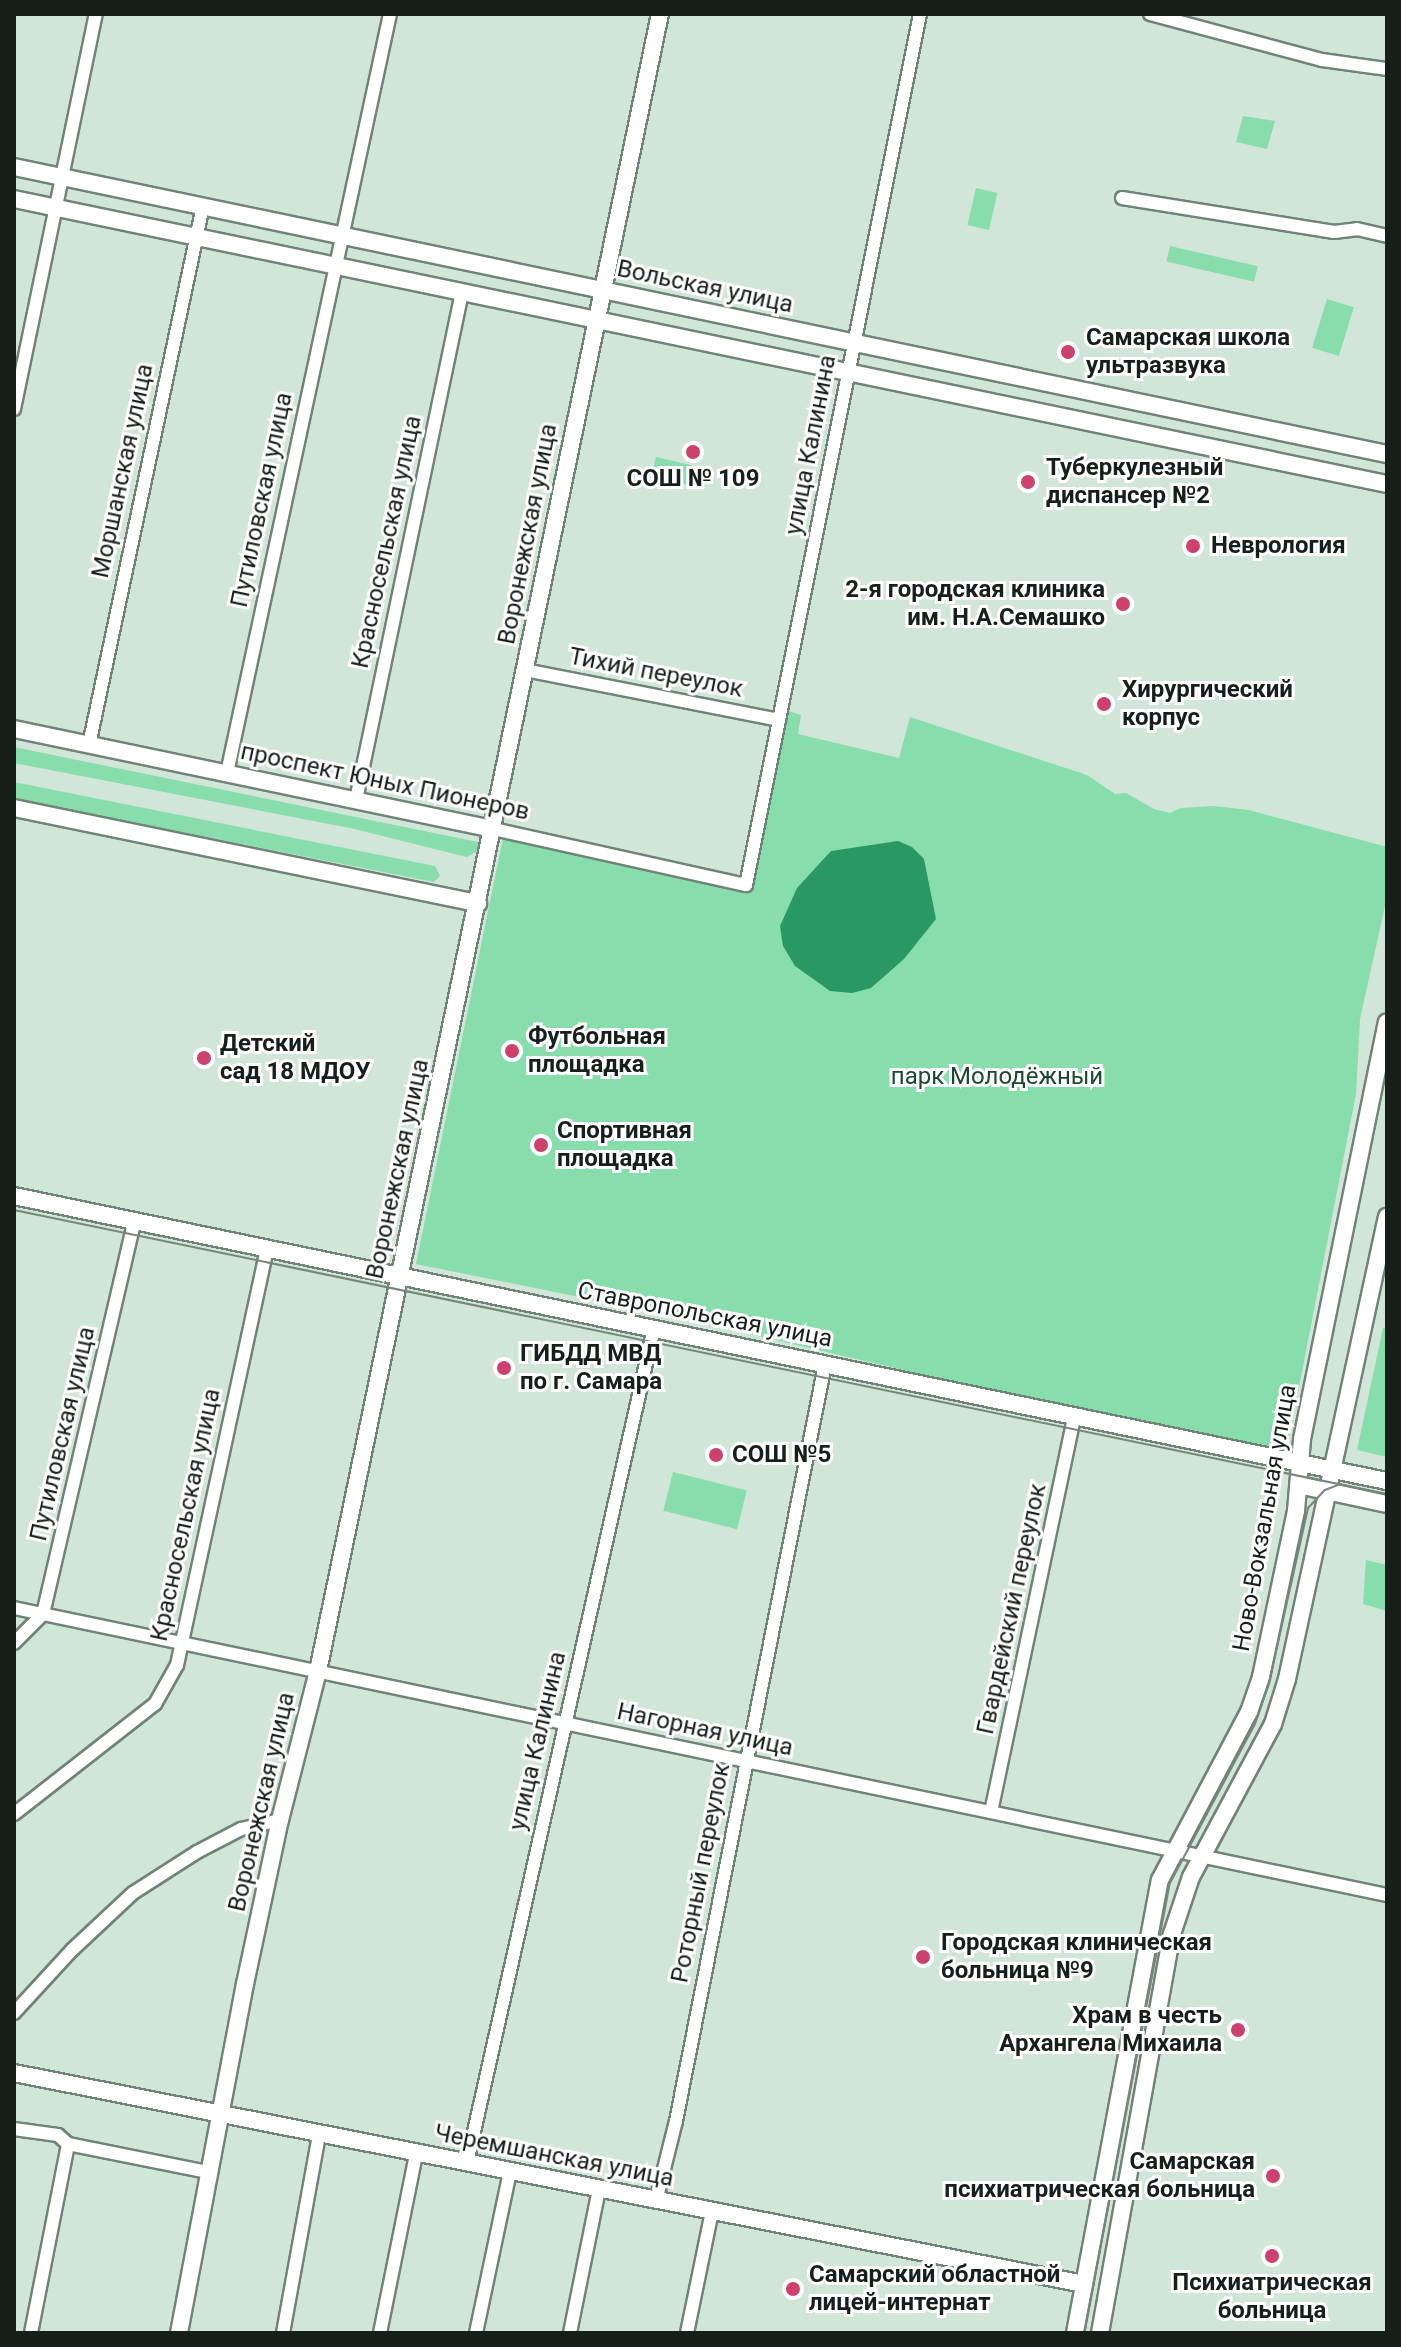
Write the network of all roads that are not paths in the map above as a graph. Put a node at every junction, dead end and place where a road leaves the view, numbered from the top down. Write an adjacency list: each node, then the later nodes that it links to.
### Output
1 (96, 14): 8 (street)
2 (390, 14): 13 (street, Путиловская улица)
3 (660, 14): 17 (street, Воронежская улица)
4 (920, 14): 20 (street, улица Калинина)
5 (1150, 14): 6 (street)
6 (1387, 69)
7 (14, 167): 8 (street, Вольская улица)
8 (61, 177): 11 (street, Вольская улица); 12 (street)
9 (1122, 198): 14 (street)
10 (14, 199): 12 (street)
11 (203, 206): 13 (street, Вольская улица); 15 (street, Моршанская улица)
12 (54, 207): 15 (street); 22 (street)
13 (343, 236): 16 (street, Путиловская улица); 17 (street, Вольская улица)
14 (1387, 236)
15 (194, 237): 16 (street); 28 (street, Моршанская улица)
16 (335, 266): 18 (street); 29 (street, Путиловская улица)
17 (602, 290): 19 (street, Воронежская улица); 20 (street, Вольская улица)
18 (462, 292): 19 (street); 30 (street, Красносельская улица)
19 (595, 320): 21 (street); 25 (street, Воронежская улица)
20 (855, 343): 21 (street, улица Калинина); 23 (street, Вольская улица)
21 (848, 373): 24 (street); 26 (street, улица Калинина)
22 (14, 409)
23 (1387, 454)
24 (1387, 484)
25 (525, 670): 26 (street, Тихий переулок); 32 (street, Воронежская улица)
26 (779, 720): 33 (street, улица Калинина)
27 (14, 729): 28 (street, проспект Юных Пионеров)
28 (89, 745): 29 (street, проспект Юных Пионеров)
29 (227, 773): 30 (street, проспект Юных Пионеров)
30 (356, 800): 32 (street, проспект Юных Пионеров)
31 (14, 808): 34 (street)
32 (493, 829): 33 (street, проспект Юных Пионеров); 34 (street, Воронежская улица)
33 (746, 885)
34 (478, 903): 40 (street, Воронежская улица)
35 (1387, 1023): 44 (street, Ново-Вокзальная улица)
36 (14, 1196): 38 (street, Ставропольская улица)
37 (1387, 1217): 45 (street, Ново-Вокзальная улица)
38 (134, 1224): 39 (street, Ставропольская улица); 51 (street, Путиловская улица)
39 (267, 1250): 40 (street, Ставропольская улица); 53 (street, Красносельская улица)
40 (400, 1276): 41 (street, Ставропольская улица); 54 (street, Воронежская улица)
41 (654, 1328): 42 (street, Ставропольская улица); 55 (street, улица Калинина)
42 (825, 1364): 43 (street, Ставропольская улица); 56 (street, Роторный переулок)
43 (1075, 1415): 44 (street, Ставропольская улица); 57 (street, Гвардейский переулок)
44 (1300, 1463): 45 (street, Ставропольская улица); 47 (street, Ново-Вокзальная улица)
45 (1334, 1470): 46 (street, Ставропольская улица); 48 (street, Ново-Вокзальная улица)
46 (1387, 1481)
47 (1299, 1485): 48 (street); 60 (street, Ново-Вокзальная улица)
48 (1328, 1491): 49 (street); 61 (street, Ново-Вокзальная улица)
49 (1387, 1504)
50 (14, 1608): 51 (street, Нагорная улица)
51 (43, 1614): 52 (street); 53 (street, Нагорная улица)
52 (14, 1643)
53 (180, 1643): 54 (street, Нагорная улица); 58 (street, Красносельская улица)
54 (318, 1671): 55 (street, Нагорная улица); 59 (street, Воронежская улица)
55 (564, 1723): 56 (street, Нагорная улица); 70 (street, улица Калинина)
56 (745, 1761): 57 (street, Нагорная улица); 74 (street, Роторный переулок)
57 (991, 1812): 60 (street, Нагорная улица)
58 (14, 1814)
59 (280, 1820): 63 (street); 65 (street, Воронежская улица)
60 (1173, 1850): 61 (street, Нагорная улица); 76 (street, Ново-Вокзальная улица)
61 (1201, 1856): 62 (street, Нагорная улица); 85 (street, Ново-Вокзальная улица)
62 (1387, 1895)
63 (14, 2013)
64 (14, 2073): 65 (street, Черемшанская улица)
65 (219, 2113): 67 (street, Черемшанская улица); 72 (street, Воронежская улица)
66 (14, 2129): 68 (street)
67 (319, 2135): 69 (street, Черемшанская улица); 79 (street)
68 (68, 2144): 72 (street); 77 (street)
69 (416, 2154): 70 (street, Черемшанская улица); 80 (street)
70 (467, 2163): 71 (street, Черемшанская улица)
71 (510, 2171): 73 (street, Черемшанская улица); 81 (street)
72 (208, 2172): 78 (street, Воронежская улица)
73 (599, 2189): 74 (street, Черемшанская улица); 82 (street)
74 (656, 2201): 75 (street, Черемшанская улица)
75 (712, 2211): 76 (street, Черемшанская улица); 83 (street)
76 (1084, 2284): 84 (street, Ново-Вокзальная улица)
77 (31, 2333)
78 (179, 2333)
79 (283, 2333)
80 (380, 2333)
81 (476, 2333)
82 (570, 2333)
83 (687, 2333)
84 (1075, 2333)
85 (1100, 2333)

